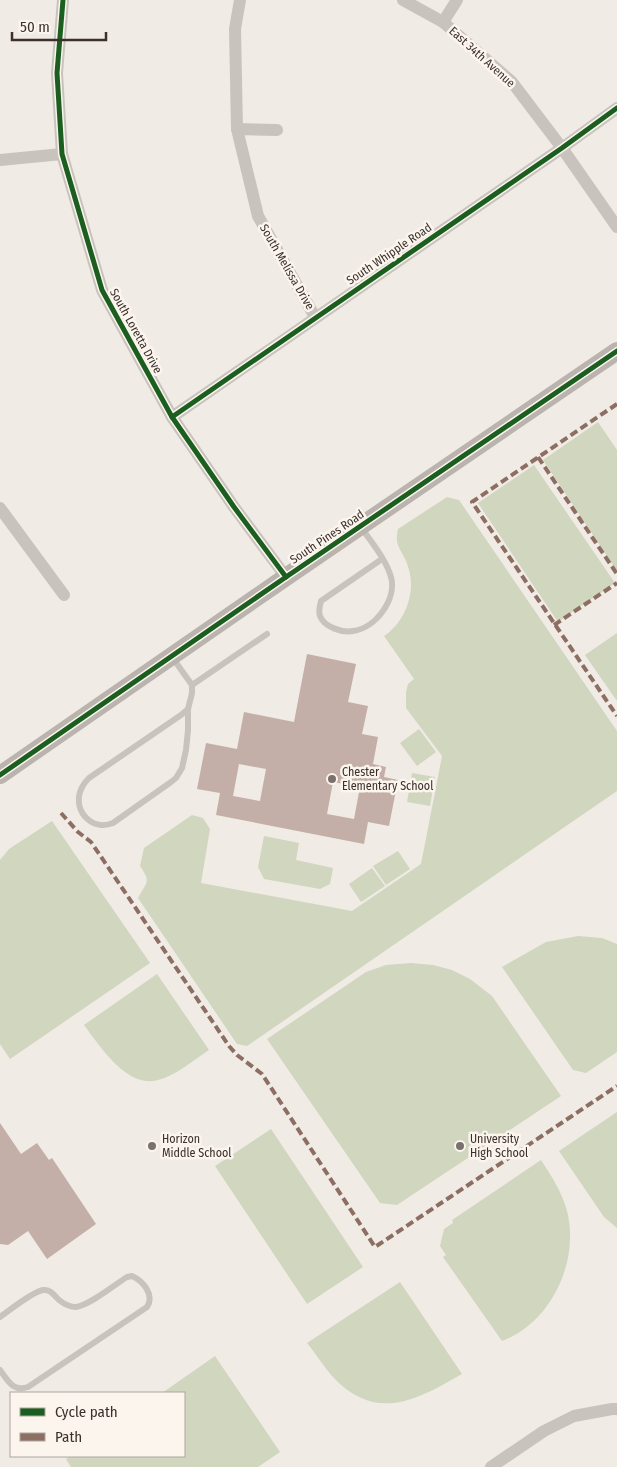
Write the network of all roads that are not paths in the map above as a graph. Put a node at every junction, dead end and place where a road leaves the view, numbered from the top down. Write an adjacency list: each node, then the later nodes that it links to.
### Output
1 (63, 0): 10 (street, South Loretta Drive)
2 (240, 0): 7 (street, South Melissa Drive)
3 (403, 0): 5 (street, East 34th Avenue)
4 (457, 0): 5 (street)
5 (443, 22): 9 (street, East 34th Avenue)
6 (617, 108): 9 (street, South Whipple Road)
7 (238, 129): 8 (street); 13 (street, South Melissa Drive)
8 (277, 130)
9 (562, 148): 12 (street, East 34th Avenue); 13 (street, South Whipple Road)
10 (62, 154): 11 (street); 15 (street, South Loretta Drive)
11 (0, 160)
12 (617, 227)
13 (315, 317): 15 (street, South Whipple Road)
14 (617, 351): 17 (street, South Pines Road)
15 (172, 417): 19 (street, South Loretta Drive)
16 (0, 508): 20 (street)
17 (360, 526): 18 (lane); 19 (street, South Pines Road)
18 (382, 558): 18 (lane)
19 (286, 577): 22 (street, South Pines Road)
20 (64, 595)
21 (267, 634): 23 (lane)
22 (171, 656): 23 (lane); 25 (street, South Pines Road)
23 (192, 685): 24 (lane)
24 (188, 709): 24 (lane)
25 (0, 775)
26 (0, 1317): 27 (lane)
27 (0, 1370)
28 (617, 1409): 29 (street)
29 (490, 1467)

